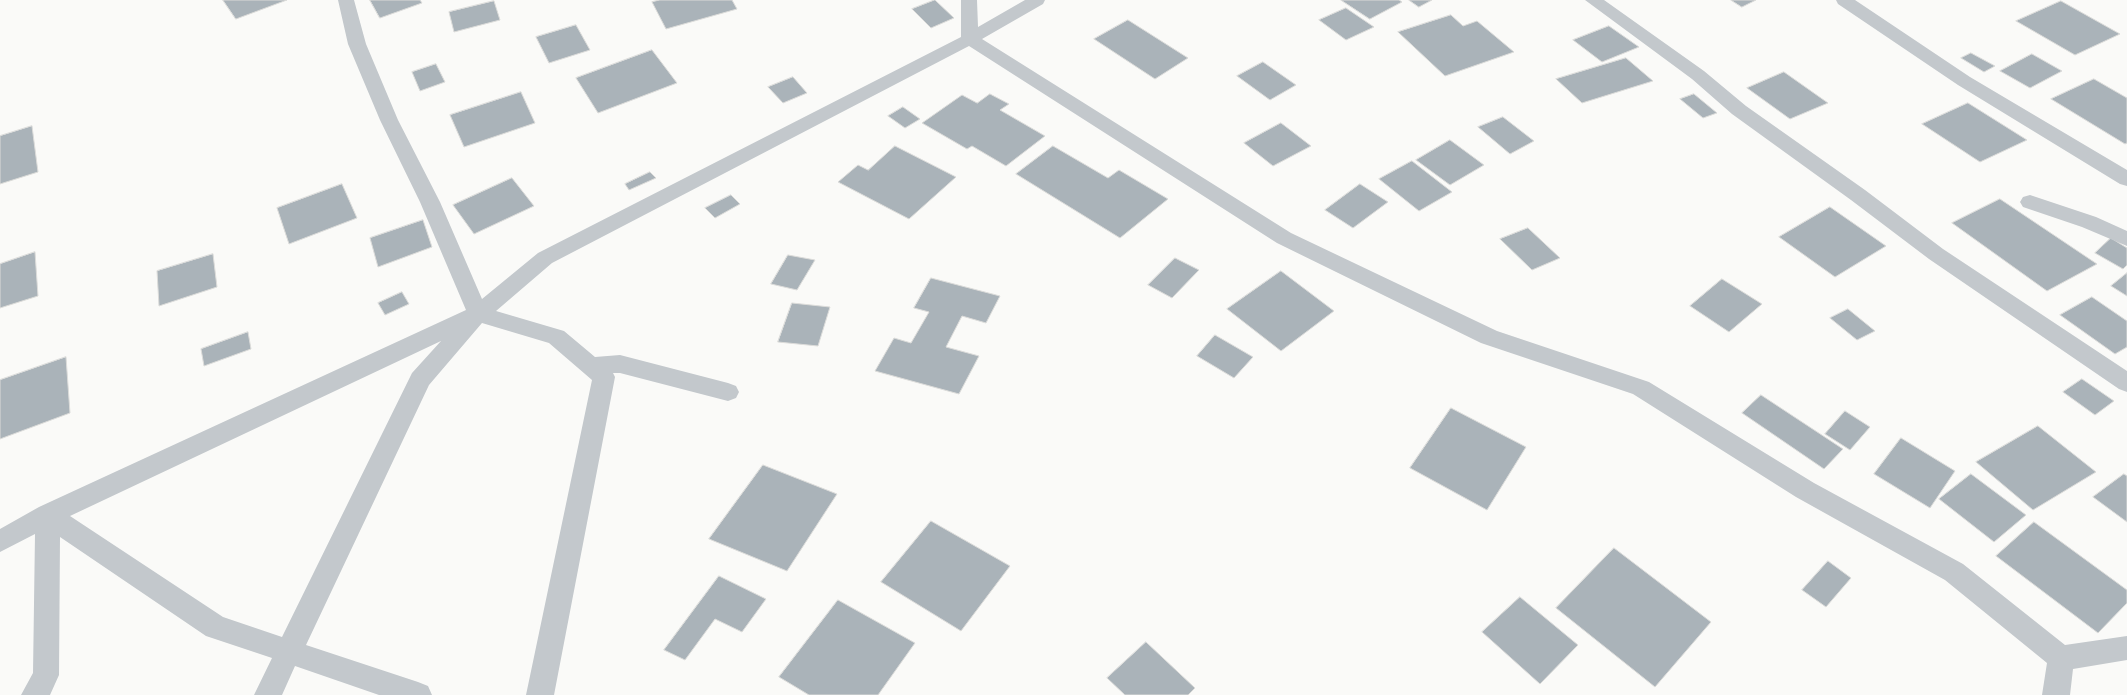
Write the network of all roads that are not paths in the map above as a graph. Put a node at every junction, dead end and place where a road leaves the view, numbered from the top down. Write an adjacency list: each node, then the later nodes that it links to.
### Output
1 (346, 0): 10 (street)
2 (969, 0): 6 (street)
3 (1037, 0): 6 (street)
4 (1593, 0): 12 (street)
5 (1844, 0): 7 (street)
6 (970, 39): 10 (street); 18 (street)
7 (2127, 179)
8 (2030, 202): 9 (street)
9 (2127, 239)
10 (478, 314): 11 (street); 14 (street); 17 (street)
11 (591, 366): 13 (street); 22 (street)
12 (2127, 382)
13 (728, 392)
14 (48, 516): 15 (street); 17 (street); 19 (street)
15 (0, 540)
16 (2127, 648): 18 (street)
17 (289, 652): 20 (street); 21 (street)
18 (2061, 658): 23 (street)
19 (35, 695)
20 (268, 695)
21 (418, 695)
22 (540, 695)
23 (2056, 695)

